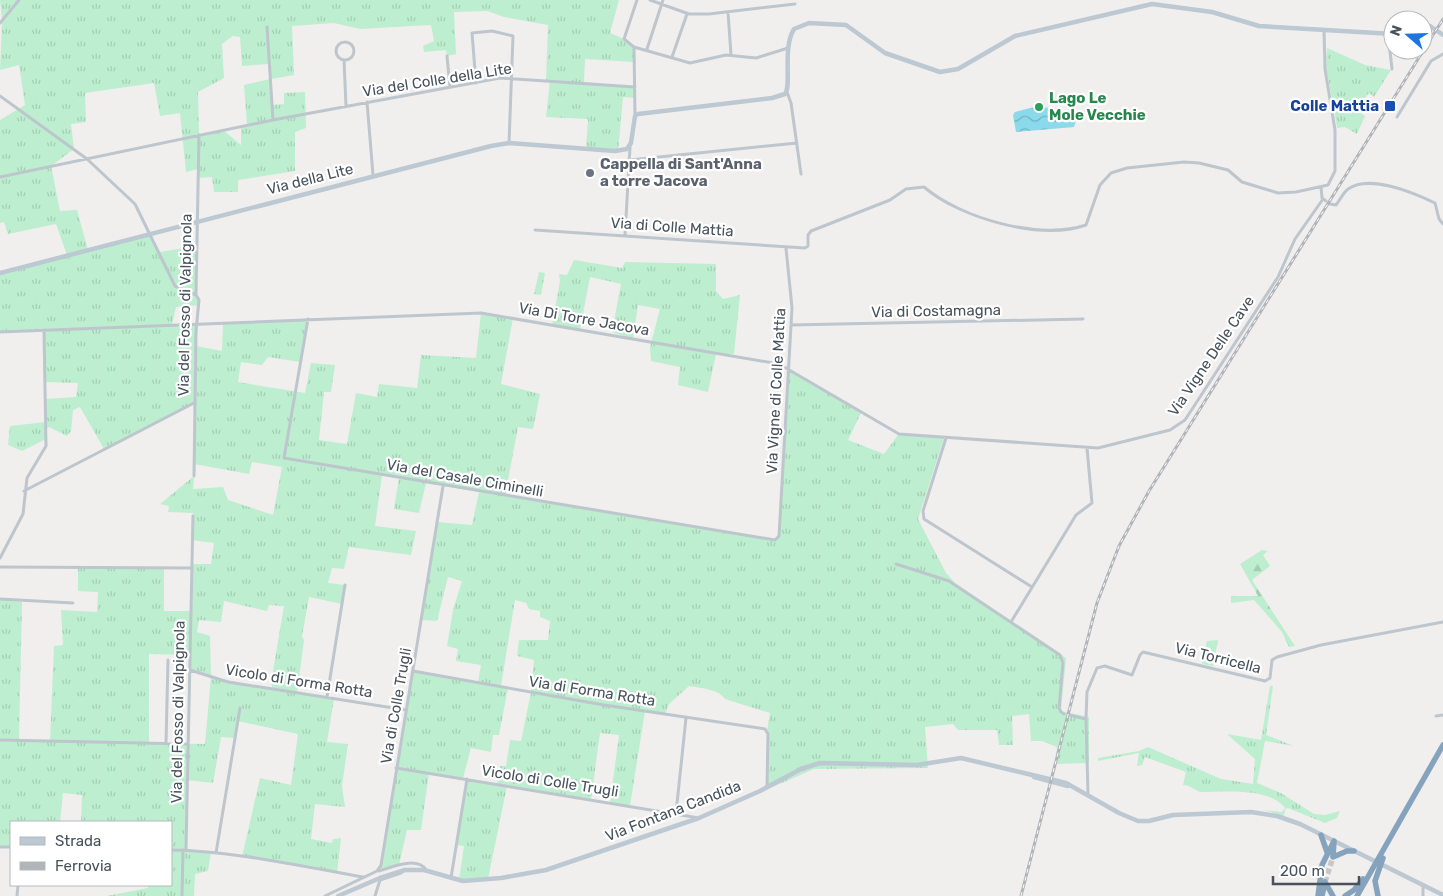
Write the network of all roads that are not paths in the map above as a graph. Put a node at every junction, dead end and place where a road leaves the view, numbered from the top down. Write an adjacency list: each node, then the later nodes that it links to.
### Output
1 (19, 0): 8 (street)
2 (637, 0): 12 (street)
3 (650, 0): 4 (street)
4 (663, 2): 7 (street); 14 (street)
5 (796, 4): 6 (street)
6 (728, 12): 7 (street); 16 (street)
7 (687, 14): 18 (street)
8 (0, 23)
9 (267, 27): 32 (street)
10 (1324, 29): 11 (street); 13 (street); 42 (street)
11 (1383, 33)
12 (634, 46): 14 (street); 25 (street)
13 (788, 48): 16 (street); 26 (street)
14 (647, 49): 18 (street)
15 (1443, 54): 31 (street)
16 (731, 55): 18 (street)
17 (447, 56): 24 (street)
18 (672, 57)
19 (344, 60): 19 (street); 29 (street)
20 (1391, 60): 21 (street)
21 (1392, 69)
22 (513, 78): 23 (street, Via del Colle della Lite); 23 (street); 25 (street, Via del Colle della Lite); 35 (street)
23 (476, 83): 24 (street, Via del Colle della Lite)
24 (450, 87): 28 (street, Via del Colle della Lite)
25 (635, 87): 30 (street)
26 (787, 92): 30 (street); 34 (street)
27 (0, 96): 37 (street)
28 (367, 102): 29 (street, Via del Colle della Lite); 40 (street)
29 (346, 106): 32 (street, Via del Colle della Lite)
30 (634, 116): 36 (street)
31 (1397, 117)
32 (273, 120): 33 (street, Via del Colle della Lite)
33 (199, 135): 37 (street, Via del Colle della Lite); 44 (street, Via del Fosso di Valpignola)
34 (797, 143): 38 (street); 39 (street)
35 (509, 144): 36 (street, Via della Lite); 40 (street, Via della Lite)
36 (630, 147): 38 (street)
37 (87, 158): 41 (street, Via del Colle della Lite); 47 (street)
38 (630, 160): 48 (street)
39 (801, 174)
40 (373, 175): 44 (street, Via della Lite)
41 (0, 177)
42 (1321, 187): 43 (street); 49 (street, Via di Colle Mattia)
43 (1326, 202): 45 (street, Via Vigne Delle Cave); 61 (street, Via Vigne Delle Cave)
44 (198, 220): 47 (street, Via della Lite); 51 (street, Via del Fosso di Valpignola)
45 (1443, 224)
46 (535, 230): 48 (street, Via di Colle Mattia)
47 (150, 233): 50 (street, Via della Lite); 51 (street)
48 (625, 236): 49 (street, Via di Colle Mattia)
49 (786, 248): 55 (street, Via Vigne di Colle Mattia)
50 (0, 273)
51 (196, 295): 54 (street, Via del Fosso di Valpignola)
52 (308, 319): 54 (street, Via Di Torre Jacova); 58 (street, Via Di Torre Jacova); 63 (street, Via del Casale Ciminelli)
53 (1083, 319): 55 (street, Via di Costamagna)
54 (198, 324): 56 (street, Via Di Torre Jacova); 59 (street, Via del Fosso di Valpignola)
55 (790, 325): 58 (street, Via Vigne di Colle Mattia)
56 (44, 330): 57 (street, Via Di Torre Jacova); 64 (street)
57 (0, 332)
58 (788, 369): 60 (street, Via Di Torre Jacova); 66 (street, Via Vigne di Colle Mattia)
59 (194, 403): 62 (street, Via del Fosso di Valpignola); 64 (street)
60 (946, 438): 61 (street, Via Vigne Delle Cave); 72 (street)
61 (1087, 448): 72 (street)
62 (194, 476)
63 (443, 486): 66 (street, Via del Casale Ciminelli); 79 (street, Via di Colle Trugli)
64 (24, 491): 67 (street)
65 (193, 516): 70 (street, Via del Fosso di Valpignola)
66 (779, 536)
67 (0, 558)
68 (896, 564): 75 (street)
69 (0, 567): 70 (street)
70 (191, 568): 78 (street, Via del Fosso di Valpignola)
71 (345, 585): 80 (street)
72 (1032, 587): 75 (street)
73 (0, 599): 74 (street)
74 (73, 603)
75 (1011, 622): 83 (street)
76 (1443, 622): 88 (street, Via Torricella)
77 (168, 660): 90 (street)
78 (190, 670): 80 (street, Vicolo di Forma Rotta); 91 (street, Via del Fosso di Valpignola)
79 (413, 671): 82 (street, Via di Colle Trugli); 87 (street, Via di Forma Rotta)
80 (327, 697): 82 (street, Vicolo di Forma Rotta)
81 (240, 708): 107 (street)
82 (406, 710): 94 (street, Via di Colle Trugli)
83 (1064, 714)
84 (1443, 714): 86 (street)
85 (1070, 715): 88 (street)
86 (1436, 716)
87 (686, 718): 96 (street, Via di Forma Rotta); 98 (street)
88 (1086, 719): 97 (street)
89 (0, 740): 90 (street)
90 (166, 743): 91 (street)
91 (188, 744): 104 (street, Via del Fosso di Valpignola)
92 (1443, 745): 101 (highway)
93 (1443, 753): 108 (highway)
94 (396, 768): 95 (street, Vicolo di Colle Trugli); 111 (street, Via di Colle Trugli)
95 (467, 779): 98 (street, Vicolo di Colle Trugli); 113 (street)
96 (766, 787): 97 (street, Via Fontana Candida); 99 (street, Via Fontana Candida)
97 (1088, 794): 100 (street, Via Fontana Candida)
98 (676, 814): 99 (street, Vicolo di Colle Trugli)
99 (699, 818): 113 (street, Via Fontana Candida)
100 (1321, 835): 102 (street, Via Fontana Candida); 106 (highway)
101 (1390, 837): 122 (highway); 123 (highway)
102 (1334, 841): 105 (street, Via Fontana Candida); 105 (highway); 106 (highway)
103 (172, 850): 104 (street)
104 (184, 850): 107 (street); 117 (street, Via del Fosso di Valpignola)
105 (1354, 851): 114 (street, Via Fontana Candida)
106 (1327, 852): 115 (highway)
107 (216, 853): 112 (street)
108 (1383, 858): 124 (highway); 125 (highway)
109 (402, 870): 110 (street, Via Fontana Candida); 119 (street, Via Fontana Candida); 120 (street)
110 (426, 871): 111 (street); 113 (street, Via Fontana Candida)
111 (371, 874): 112 (street)
112 (363, 877): 118 (street)
113 (451, 878)
114 (1423, 884): 116 (street, Via Fontana Candida); 126 (street)
115 (1319, 895): 121 (highway)
116 (1443, 895)
117 (182, 896)
118 (325, 896)
119 (338, 896)
120 (375, 896)
121 (1333, 896)
122 (1345, 896)
123 (1357, 896)
124 (1361, 896)
125 (1378, 896)
126 (1423, 896)

